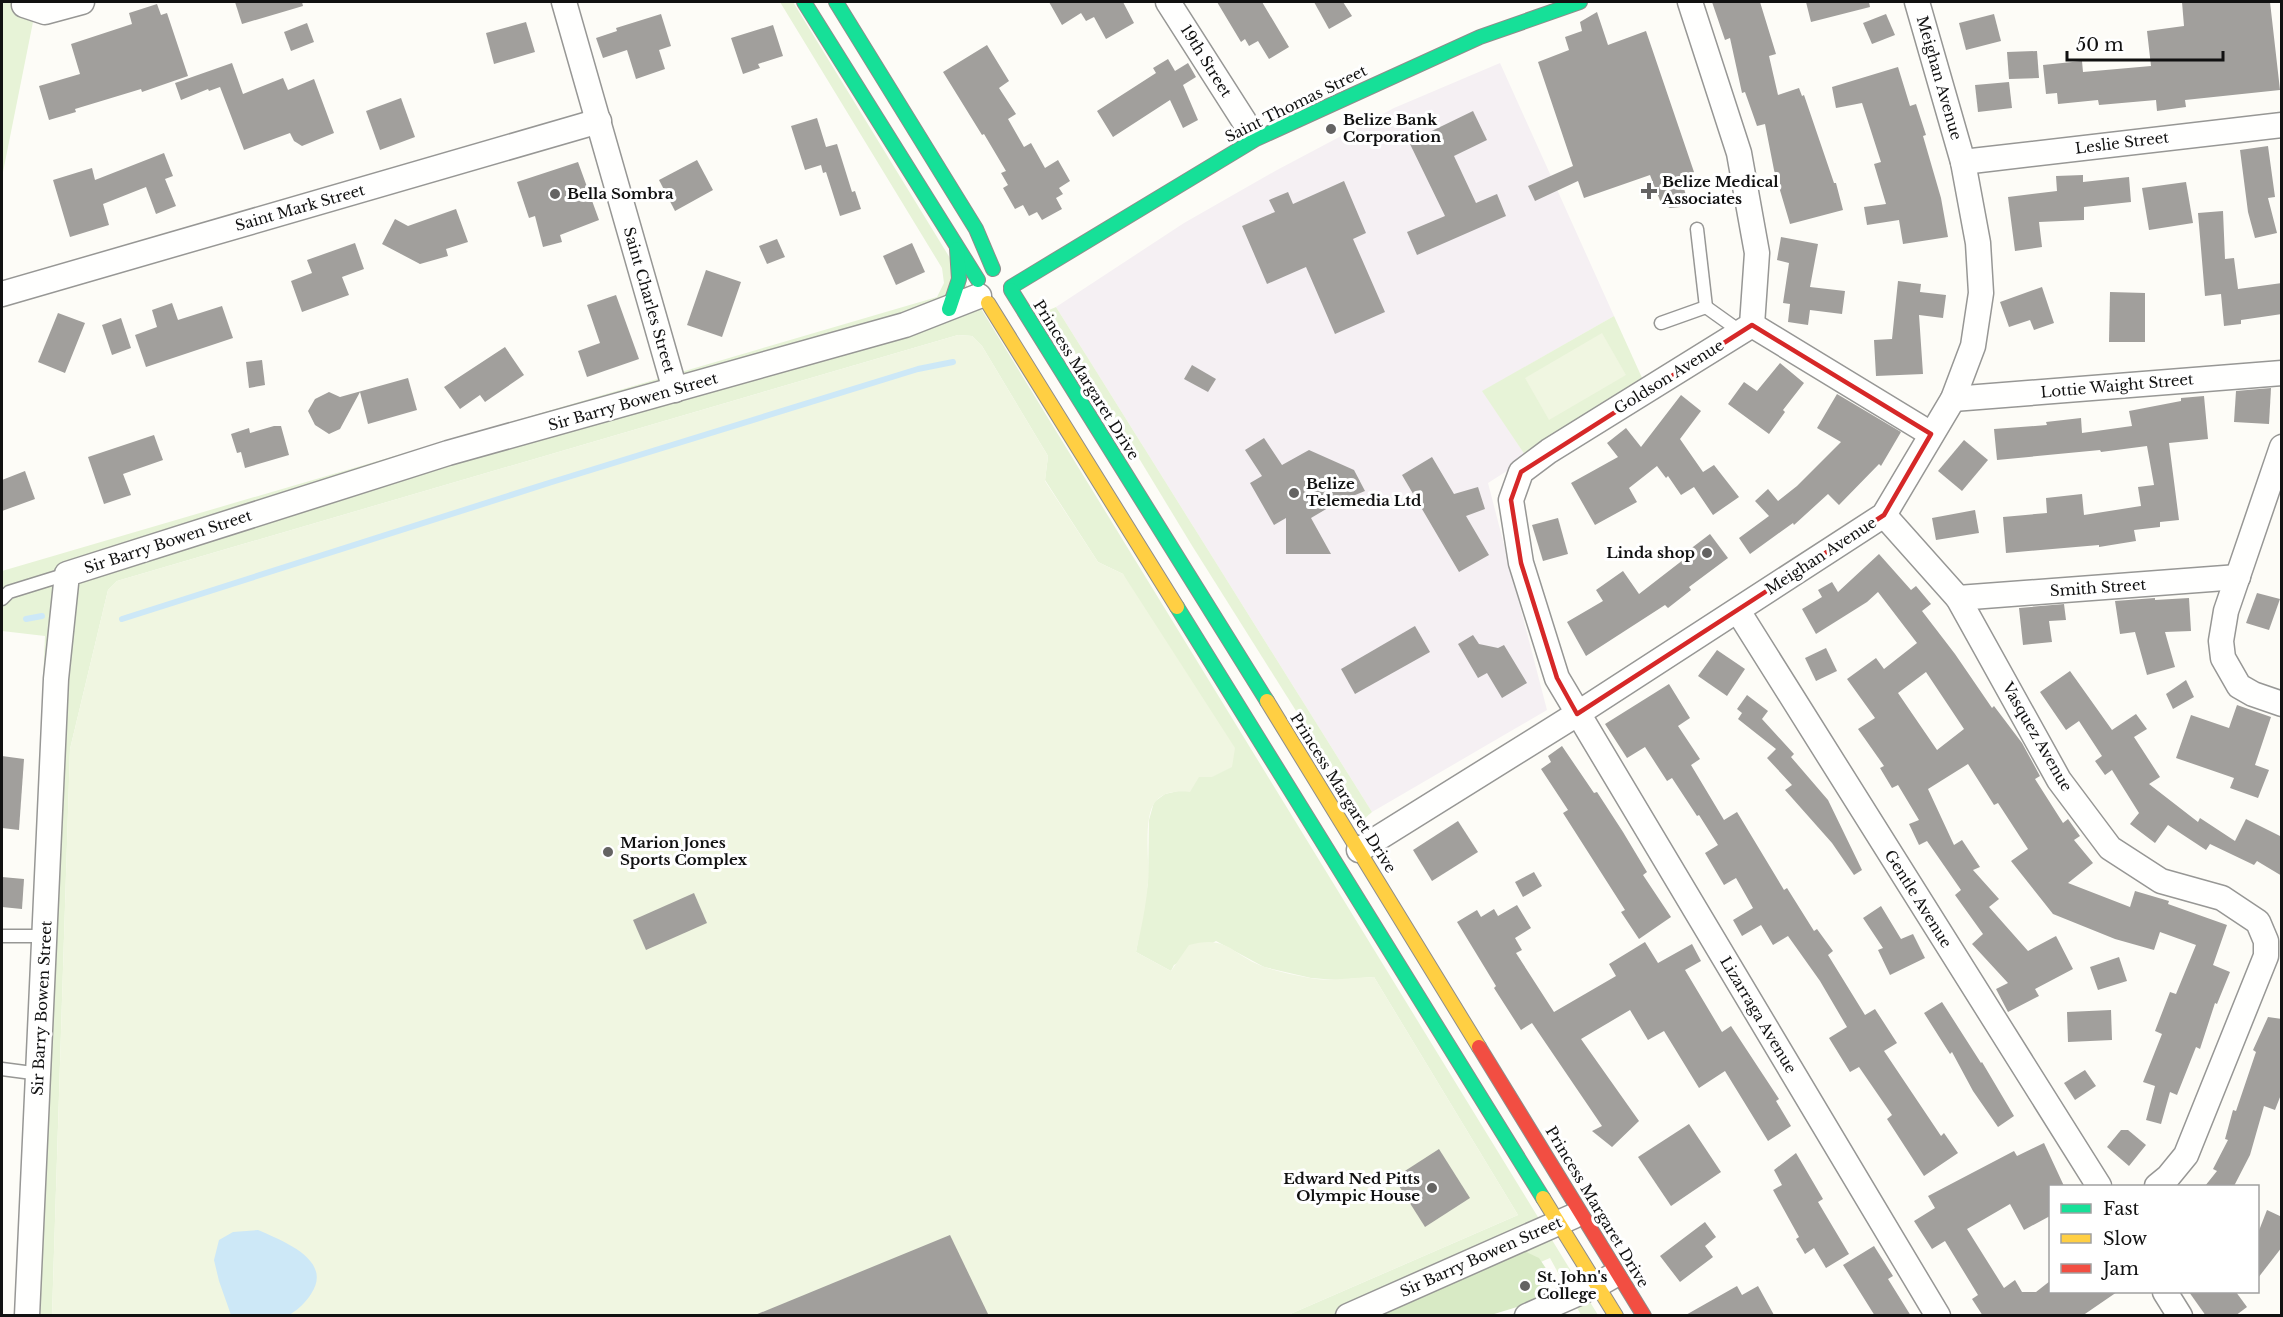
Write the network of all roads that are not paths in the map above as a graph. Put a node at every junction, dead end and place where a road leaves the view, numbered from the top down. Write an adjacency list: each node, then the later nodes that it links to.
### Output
1 (82, 2): 9 (street)
2 (564, 2): 11 (street, Saint Charles Street)
3 (804, 2): 15 (main road)
4 (836, 2): 16 (main road)
5 (1168, 2): 10 (street, 19th Street)
6 (1580, 2): 17 (main road, Saint Thomas Street)
7 (1690, 2): 23 (street)
8 (1917, 2): 13 (street, Meighan Avenue)
9 (24, 3)
10 (1244, 121)
11 (599, 122): 19 (street, Saint Mark Street); 25 (street, Saint Charles Street)
12 (2282, 125): 13 (street, Leslie Street)
13 (1963, 162): 26 (street, Meighan Avenue)
14 (1697, 229): 20 (lane)
15 (957, 249): 18 (main road); 21 (main road)
16 (1000, 268): 17 (main road); 18 (main road)
17 (1011, 289): 18 (main road); 37 (main road, Princess Margaret Drive)
18 (982, 293): 21 (street, Sir Barry Bowen Street); 45 (main road)
19 (2, 294)
20 (1706, 307): 22 (lane); 23 (lane)
21 (948, 309): 25 (street, Sir Barry Bowen Street)
22 (1661, 323)
23 (1746, 328): 27 (street); 36 (street, Goldson Avenue)
24 (2282, 373): 26 (street, Lottie Waight Street)
25 (675, 390): 30 (street, Sir Barry Bowen Street)
26 (1953, 399): 27 (street, Meighan Avenue)
27 (1931, 434): 29 (street, Meighan Avenue)
28 (2282, 447): 31 (street)
29 (1884, 515): 32 (street, Vasquez Avenue); 34 (street, Meighan Avenue)
30 (68, 574): 33 (lane); 39 (street, Sir Barry Bowen Street)
31 (2238, 578): 32 (street, Smith Street); 35 (street)
32 (1958, 598): 43 (street, Vasquez Avenue)
33 (2, 599)
34 (1738, 611): 36 (street, Meighan Avenue); 42 (street, Gentle Avenue)
35 (2282, 704)
36 (1577, 714): 37 (street, Meighan Avenue); 54 (street, Lizarraga Avenue)
37 (1359, 850): 44 (main road, Princess Margaret Drive)
38 (2, 936): 39 (lane)
39 (46, 936): 41 (street, Sir Barry Bowen Street)
40 (2, 1069): 41 (lane)
41 (40, 1074): 49 (street, Sir Barry Bowen Street)
42 (2098, 1185)
43 (2158, 1185)
44 (1581, 1212): 45 (street, Sir Barry Bowen Street); 46 (main road, Princess Margaret Drive)
45 (1560, 1224): 47 (main road); 50 (street, Sir Barry Bowen Street)
46 (1618, 1272): 47 (street); 53 (main road, Princess Margaret Drive)
47 (1597, 1285): 51 (street); 52 (main road)
48 (2165, 1293): 55 (street)
49 (27, 1316)
50 (1348, 1316)
51 (1527, 1316)
52 (1616, 1316)
53 (1644, 1316)
54 (1938, 1316)
55 (2180, 1316)

